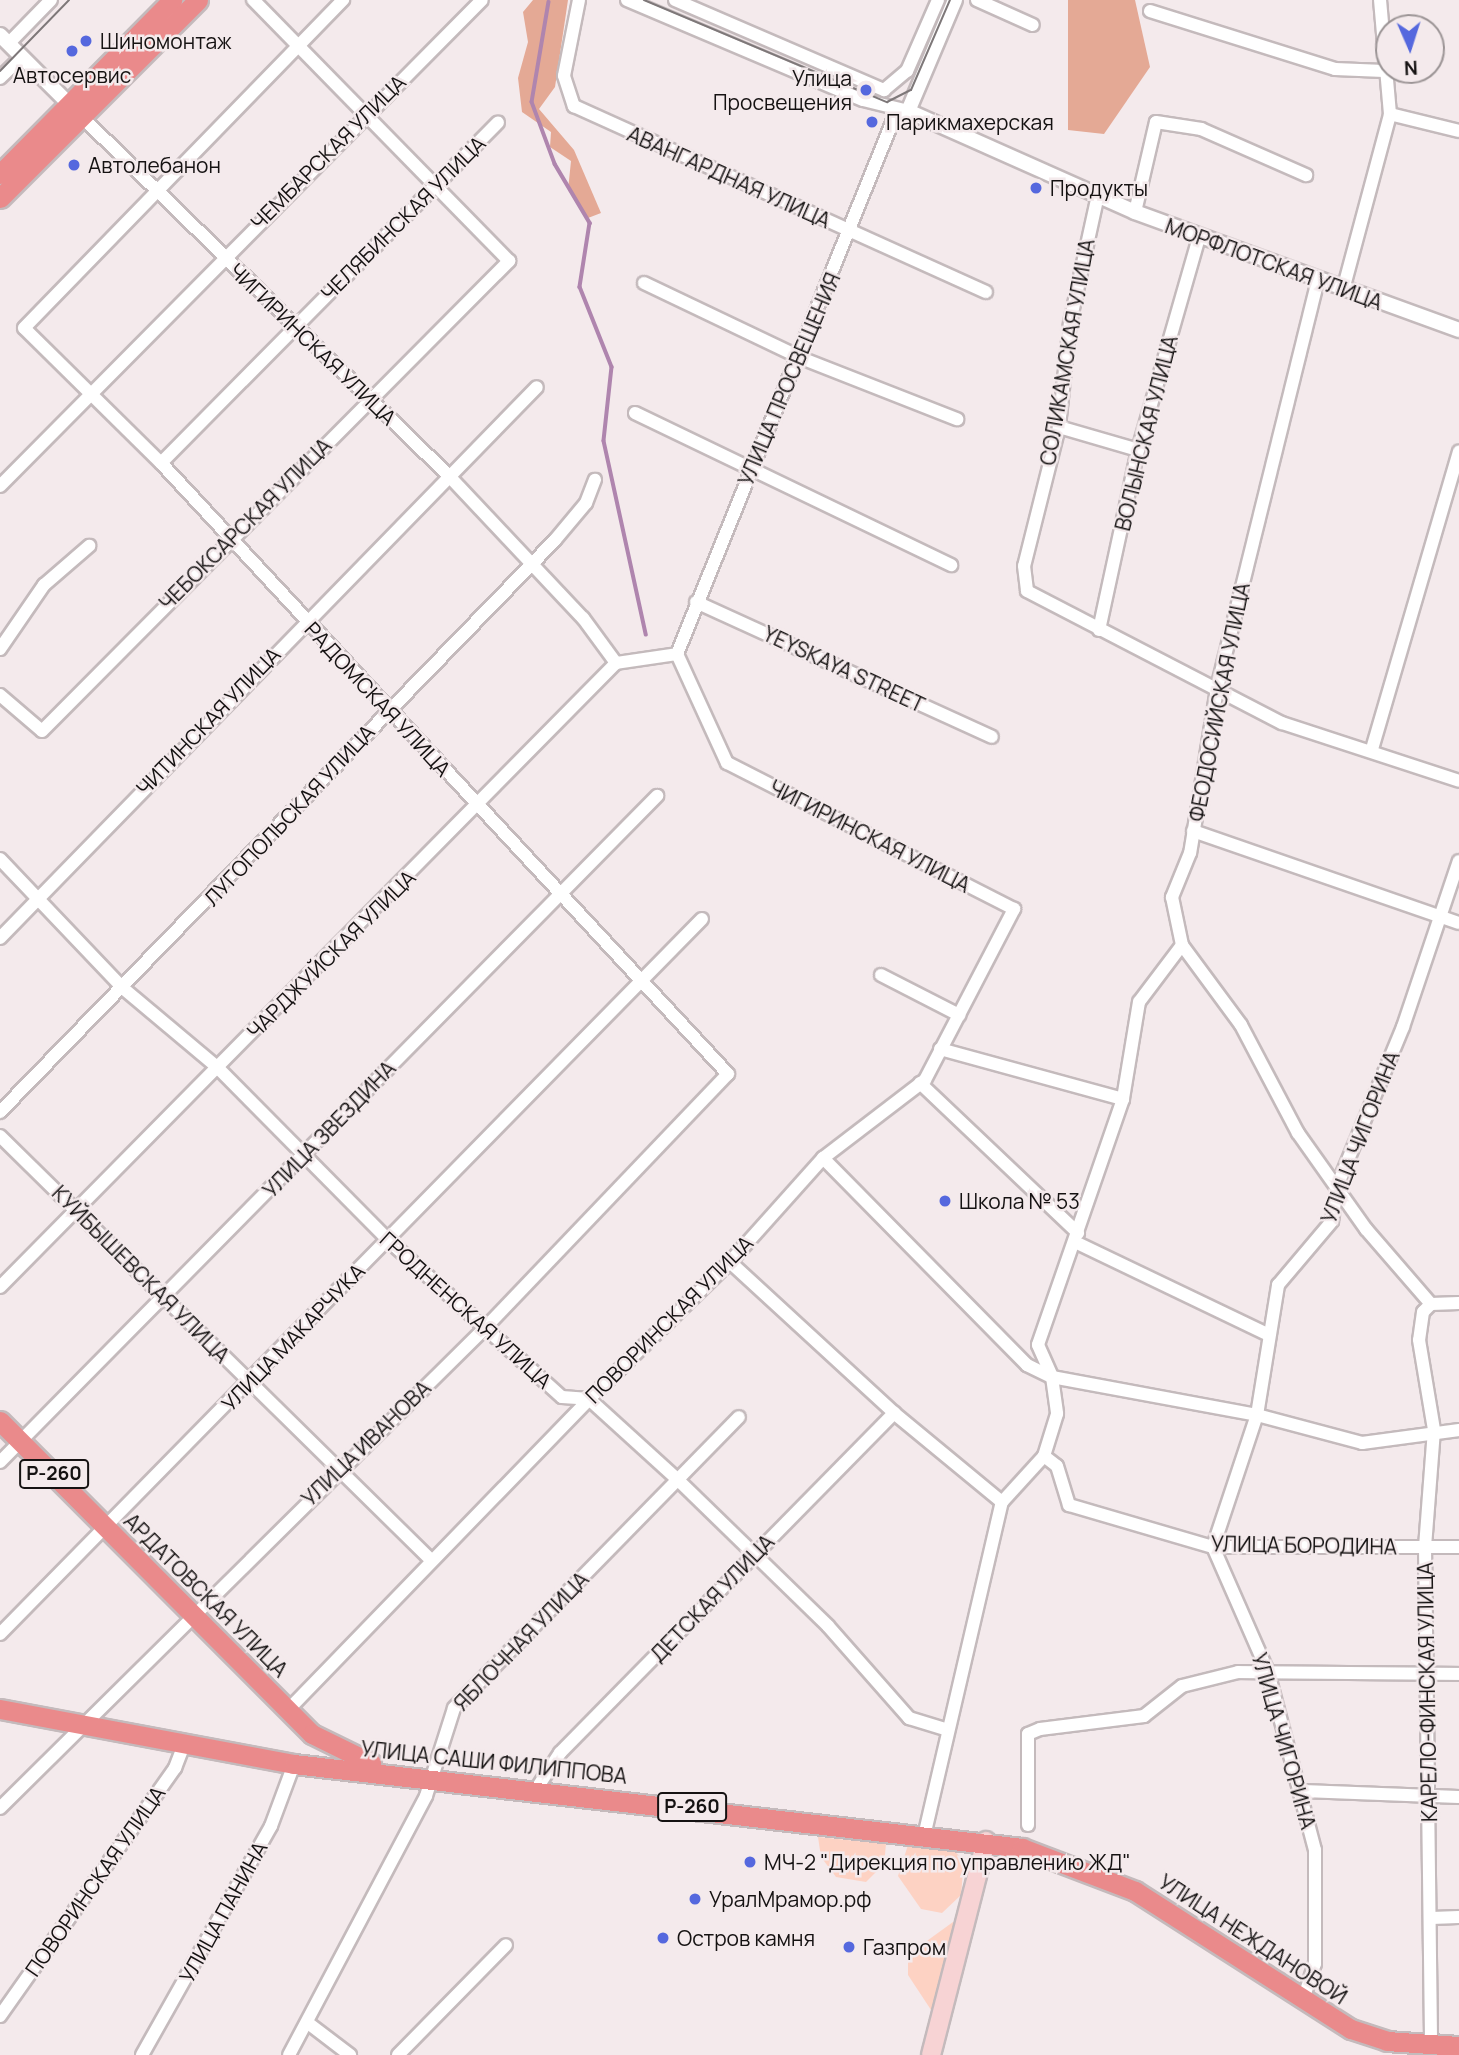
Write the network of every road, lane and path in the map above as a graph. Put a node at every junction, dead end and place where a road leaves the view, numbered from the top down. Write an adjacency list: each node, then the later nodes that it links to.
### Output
1 (51, 0): 15 (street)
2 (172, 0): 21 (highway)
3 (198, 0): 21 (highway)
4 (253, 0): 16 (street)
5 (343, 0): 16 (street)
6 (482, 0): 23 (street, ЧЕМБАРСКАЯ УЛИЦА)
7 (579, 0): 34 (street, АВАНГАРДНАЯ УЛИЦА)
8 (627, 0): 22 (street, МОРФЛОТСКАЯ УЛИЦА)
9 (675, 0): 10 (street)
10 (938, 0)
11 (955, 0): 22 (street, УЛИЦА ПРОСВЕЩЕНИЯ)
12 (977, 0): 14 (street)
13 (1150, 11): 18 (street)
14 (1033, 25)
15 (4, 39): 17 (street, ЧИГИРИНСКАЯ УЛИЦА)
16 (296, 44): 23 (street); 30 (street)
17 (22, 57): 19 (street); 21 (street, ЧИГИРИНСКАЯ УЛИЦА)
18 (1375, 71)
19 (0, 78)
20 (1386, 84): 24 (street)
21 (76, 111): 27 (highway); 30 (street, ЧИГИРИНСКАЯ УЛИЦА); 32 (highway)
22 (908, 111): 31 (street, МОРФЛОТСКАЯ УЛИЦА); 34 (street, УЛИЦА ПРОСВЕЩЕНИЯ)
23 (368, 114): 29 (street); 36 (street, ЧЕМБАРСКАЯ УЛИЦА)
24 (1390, 114): 26 (street); 39 (street)
25 (498, 122): 29 (street, ЧЕЛЯБИНСКАЯ УЛИЦА)
26 (1459, 131)
27 (0, 174)
28 (1306, 175): 33 (street)
29 (434, 185): 41 (street, ЧЕЛЯБИНСКАЯ УЛИЦА); 46 (street, ЧЕБОКСАРСКАЯ УЛИЦА)
30 (156, 191): 36 (street, ЧИГИРИНСКАЯ УЛИЦА); 45 (street, РАДОМСКАЯ УЛИЦА)
31 (1098, 195): 33 (street, МОРФЛОТСКАЯ УЛИЦА); 49 (street, СОЛИКАМСКАЯ УЛИЦА)
32 (0, 198)
33 (1135, 212): 35 (street, МОРФЛОТСКАЯ УЛИЦА)
34 (850, 230): 40 (street, АВАНГАРДНАЯ УЛИЦА); 43 (street, УЛИЦА ПРОСВЕЩЕНИЯ)
35 (1199, 237): 37 (street, МОРФЛОТСКАЯ УЛИЦА); 50 (street, ВОЛЫНСКАЯ УЛИЦА)
36 (222, 257): 41 (street, ЧИГИРИНСКАЯ УЛИЦА); 45 (street, ЧЕМБАРСКАЯ УЛИЦА)
37 (1318, 280): 39 (street, МОРФЛОТСКАЯ УЛИЦА); 67 (street, ФЕОДОСИЙСКАЯ УЛИЦА)
38 (643, 283): 43 (street)
39 (1343, 290): 42 (street, МОРФЛОТСКАЯ УЛИЦА)
40 (986, 292)
41 (298, 323): 46 (street, ЧИГИРИНСКАЯ УЛИЦА); 52 (street, ЧЕЛЯБИНСКАЯ УЛИЦА)
42 (1459, 330)
43 (801, 358): 48 (street); 53 (street, УЛИЦА ПРОСВЕЩЕНИЯ)
44 (537, 387): 54 (street, ЧИТИНСКАЯ УЛИЦА)
45 (90, 399): 52 (street, РАДОМСКАЯ УЛИЦА); 56 (street, ЧЕМБАРСКАЯ УЛИЦА)
46 (372, 400): 54 (street, ЧИГИРИНСКАЯ УЛИЦА); 57 (street, ЧЕБОКСАРСКАЯ УЛИЦА)
47 (635, 413): 53 (street)
48 (957, 419)
49 (1059, 427): 50 (street); 63 (street, СОЛИКАМСКАЯ УЛИЦА)
50 (1138, 450): 63 (street, ВОЛЫНСКАЯ УЛИЦА)
51 (1459, 451): 71 (street)
52 (161, 463): 57 (street, РАДОМСКАЯ УЛИЦА)
53 (750, 472): 60 (street); 61 (street, УЛИЦА ПРОСВЕЩЕНИЯ)
54 (449, 476): 59 (street, ЧИГИРИНСКАЯ УЛИЦА); 62 (street, ЧИТИНСКАЯ УЛИЦА)
55 (595, 480): 59 (street, ЛУГОПОЛЬСКАЯ УЛИЦА)
56 (0, 486)
57 (230, 542): 62 (street, РАДОМСКАЯ УЛИЦА); 68 (street, ЧЕБОКСАРСКАЯ УЛИЦА)
58 (89, 546): 64 (street)
59 (528, 561): 66 (street, ЧИГИРИНСКАЯ УЛИЦА); 69 (street, ЛУГОПОЛЬСКАЯ УЛИЦА)
60 (951, 565)
61 (696, 602): 65 (street, УЛИЦА ПРОСВЕЩЕНИЯ); 70 (street, YEYSKAYA STREET)
62 (304, 620): 69 (street, РАДОМСКАЯ УЛИЦА); 79 (street, ЧИТИНСКАЯ УЛИЦА)
63 (1099, 630): 67 (street)
64 (0, 649)
65 (677, 654): 66 (street); 80 (street, ЧИГИРИНСКАЯ УЛИЦА)
66 (616, 663): 74 (street, ЧАРДЖУЙСКАЯ УЛИЦА)
67 (1217, 689): 71 (street); 75 (street, ФЕОДОСИЙСКАЯ УЛИЦА)
68 (0, 695)
69 (387, 711): 74 (street, РАДОМСКАЯ УЛИЦА); 88 (street, ЛУГОПОЛЬСКАЯ УЛИЦА)
70 (992, 737)
71 (1372, 749): 72 (street)
72 (1459, 781)
73 (657, 796): 78 (street, УЛИЦА ЗВЕЗДИНА)
74 (477, 806): 78 (street, РАДОМСКАЯ УЛИЦА); 91 (street, ЧАРДЖУЙСКАЯ УЛИЦА)
75 (1193, 831): 81 (street); 85 (street, ФЕОДОСИЙСКАЯ УЛИЦА)
76 (0, 859): 79 (street, ГРОДНЕНСКАЯ УЛИЦА)
77 (1459, 861): 81 (street, УЛИЦА ЧИГОРИНА)
78 (560, 892): 87 (street, РАДОМСКАЯ УЛИЦА); 97 (street, УЛИЦА ЗВЕЗДИНА)
79 (38, 899): 84 (street, ЧИТИНСКАЯ УЛИЦА); 88 (street, ГРОДНЕНСКАЯ УЛИЦА)
80 (1014, 909): 89 (street, ПОВОРИНСКАЯ УЛИЦА)
81 (1441, 917): 83 (street); 99 (street, УЛИЦА ЧИГОРИНА)
82 (702, 919): 87 (street, УЛИЦА МАКАРЧУКА)
83 (1459, 923)
84 (0, 938)
85 (1182, 946): 94 (street); 99 (street)
86 (881, 975): 89 (street)
87 (643, 982): 92 (street, РАДОМСКАЯ УЛИЦА); 102 (street, УЛИЦА МАКАРЧУКА)
88 (124, 989): 91 (street, ГРОДНЕНСКАЯ УЛИЦА); 95 (street, ЛУГОПОЛЬСКАЯ УЛИЦА)
89 (959, 1015): 90 (street, ПОВОРИНСКАЯ УЛИЦА)
90 (940, 1049): 93 (street, ПОВОРИНСКАЯ УЛИЦА); 94 (street)
91 (218, 1068): 97 (street, ГРОДНЕНСКАЯ УЛИЦА); 100 (street, ЧАРДЖУЙСКАЯ УЛИЦА)
92 (728, 1074): 108 (street, УЛИЦА ИВАНОВА)
93 (920, 1083): 98 (street, ПОВОРИНСКАЯ УЛИЦА); 101 (street)
94 (1124, 1099): 101 (street)
95 (0, 1112)
96 (0, 1136): 100 (street, КУЙБЫШЕВСКАЯ УЛИЦА)
97 (306, 1154): 102 (street, ГРОДНЕНСКАЯ УЛИЦА); 105 (street, УЛИЦА ЗВЕЗДИНА)
98 (822, 1158): 103 (street, ПОВОРИНСКАЯ УЛИЦА); 110 (street)
99 (1338, 1184): 107 (street); 109 (street, УЛИЦА ЧИГОРИНА)
100 (76, 1210): 104 (street, ЧАРДЖУЙСКАЯ УЛИЦА); 105 (street, КУЙБЫШЕВСКАЯ УЛИЦА)
101 (1077, 1238): 109 (street); 110 (street)
102 (388, 1240): 108 (street, ГРОДНЕНСКАЯ УЛИЦА); 111 (street, УЛИЦА МАКАРЧУКА)
103 (730, 1262): 112 (street, ПОВОРИНСКАЯ УЛИЦА); 113 (street)
104 (0, 1287)
105 (164, 1296): 111 (street, КУЙБЫШЕВСКАЯ УЛИЦА); 119 (street, УЛИЦА ЗВЕЗДИНА)
106 (1459, 1303): 107 (street)
107 (1431, 1304): 117 (street, КАРЕЛО-ФИНСКАЯ УЛИЦА)
108 (486, 1327): 112 (street, ГРОДНЕНСКАЯ УЛИЦА); 122 (street, УЛИЦА ИВАНОВА)
109 (1269, 1335): 114 (street, УЛИЦА ЧИГОРИНА)
110 (1052, 1377): 114 (street); 120 (street)
111 (250, 1381): 122 (street, КУЙБЫШЕВСКАЯ УЛИЦА); 125 (street, УЛИЦА МАКАРЧУКА)
112 (589, 1399): 123 (street, ГРОДНЕНСКАЯ УЛИЦА); 130 (street, ПОВОРИНСКАЯ УЛИЦА)
113 (894, 1413): 124 (street); 129 (street, ДЕТСКАЯ УЛИЦА)
114 (1256, 1415): 117 (street); 127 (street, УЛИЦА ЧИГОРИНА)
115 (739, 1417): 123 (street, ЯБЛОЧНАЯ УЛИЦА)
116 (0, 1421): 119 (highway, АРДАТОВСКАЯ УЛИЦА / Р-260)
117 (1434, 1430): 118 (street); 128 (street, КАРЕЛО-ФИНСКАЯ УЛИЦА)
118 (1459, 1430)
119 (21, 1441): 121 (street, УЛИЦА ЗВЕЗДИНА); 125 (highway, АРДАТОВСКАЯ УЛИЦА / Р-260)
120 (1044, 1456): 124 (street); 127 (street, УЛИЦА БОРОДИНА)
121 (0, 1462)
122 (340, 1468): 130 (street, КУЙБЫШЕВСКАЯ УЛИЦА); 131 (street, УЛИЦА ИВАНОВА)
123 (678, 1480): 129 (street, ГРОДНЕНСКАЯ УЛИЦА); 144 (street, ЯБЛОЧНАЯ УЛИЦА)
124 (1002, 1502): 139 (street)
125 (107, 1528): 131 (highway, АРДАТОВСКАЯ УЛИЦА / Р-260); 132 (street, УЛИЦА МАКАРЧУКА)
126 (1459, 1546): 128 (street, УЛИЦА БОРОДИНА)
127 (1213, 1547): 128 (street, УЛИЦА БОРОДИНА); 133 (street, УЛИЦА ЧИГОРИНА)
128 (1425, 1547): 135 (street, КАРЕЛО-ФИНСКАЯ УЛИЦА)
129 (756, 1553): 139 (street, ГРОДНЕНСКАЯ УЛИЦА); 145 (street, ДЕТСКАЯ УЛИЦА)
130 (431, 1560): 137 (street, ПОВОРИНСКАЯ УЛИЦА)
131 (192, 1614): 137 (highway, АРДАТОВСКАЯ УЛИЦА / Р-260); 138 (street, УЛИЦА ИВАНОВА)
132 (0, 1634)
133 (1268, 1672): 135 (street); 146 (street, УЛИЦА ЧИГОРИНА); 150 (street)
134 (1459, 1674): 135 (street)
135 (1427, 1675): 148 (street, КАРЕЛО-ФИНСКАЯ УЛИЦА)
136 (0, 1709): 138 (highway, УЛИЦА САШИ ФИЛИППОВА / Р-260)
137 (288, 1710): 140 (highway, АРДАТОВСКАЯ УЛИЦА / Р-260)
138 (80, 1724): 141 (highway, УЛИЦА САШИ ФИЛИППОВА / Р-260); 149 (street, УЛИЦА ИВАНОВА)
139 (948, 1730): 151 (street)
140 (312, 1734): 142 (highway); 143 (highway, АРДАТОВСКАЯ УЛИЦА / Р-260)
141 (184, 1744): 142 (highway, УЛИЦА САШИ ФИЛИППОВА / Р-260); 157 (street, ПОВОРИНСКАЯ УЛИЦА)
142 (297, 1764): 143 (highway, УЛИЦА САШИ ФИЛИППОВА / Р-260); 161 (street, УЛИЦА ПАНИНА)
143 (398, 1772): 144 (highway, УЛИЦА САШИ ФИЛИППОВА / Р-260)
144 (431, 1776): 145 (highway, УЛИЦА САШИ ФИЛИППОВА / Р-260); 158 (street, ЯБЛОЧНАЯ УЛИЦА)
145 (537, 1788): 151 (highway, УЛИЦА САШИ ФИЛИППОВА / Р-260)
146 (1303, 1791): 148 (street); 156 (street, УЛИЦА ЧИГОРИНА)
147 (1459, 1797): 148 (street)
148 (1429, 1798): 154 (street, КАРЕЛО-ФИНСКАЯ УЛИЦА)
149 (0, 1808)
150 (1028, 1825)
151 (925, 1832): 152 (highway, УЛИЦА САШИ ФИЛИППОВА / Р-260)
152 (986, 1840): 156 (highway, УЛИЦА НЕЖДАНОВОЙ / Р-260); 165 (main road)
153 (1459, 1917): 154 (street)
154 (1431, 1918): 159 (street, КАРЕЛО-ФИНСКАЯ УЛИЦА)
155 (506, 1945): 164 (street)
156 (1303, 2000): 159 (highway, УЛИЦА НЕЖДАНОВОЙ / Р-260)
157 (0, 2016)
158 (308, 2023): 162 (street, ЯБЛОЧНАЯ УЛИЦА); 163 (street)
159 (1431, 2045): 160 (highway, УЛИЦА НЕЖДАНОВОЙ / Р-260)
160 (1459, 2046)
161 (142, 2055)
162 (289, 2055)
163 (350, 2055)
164 (398, 2055)
165 (931, 2055)

